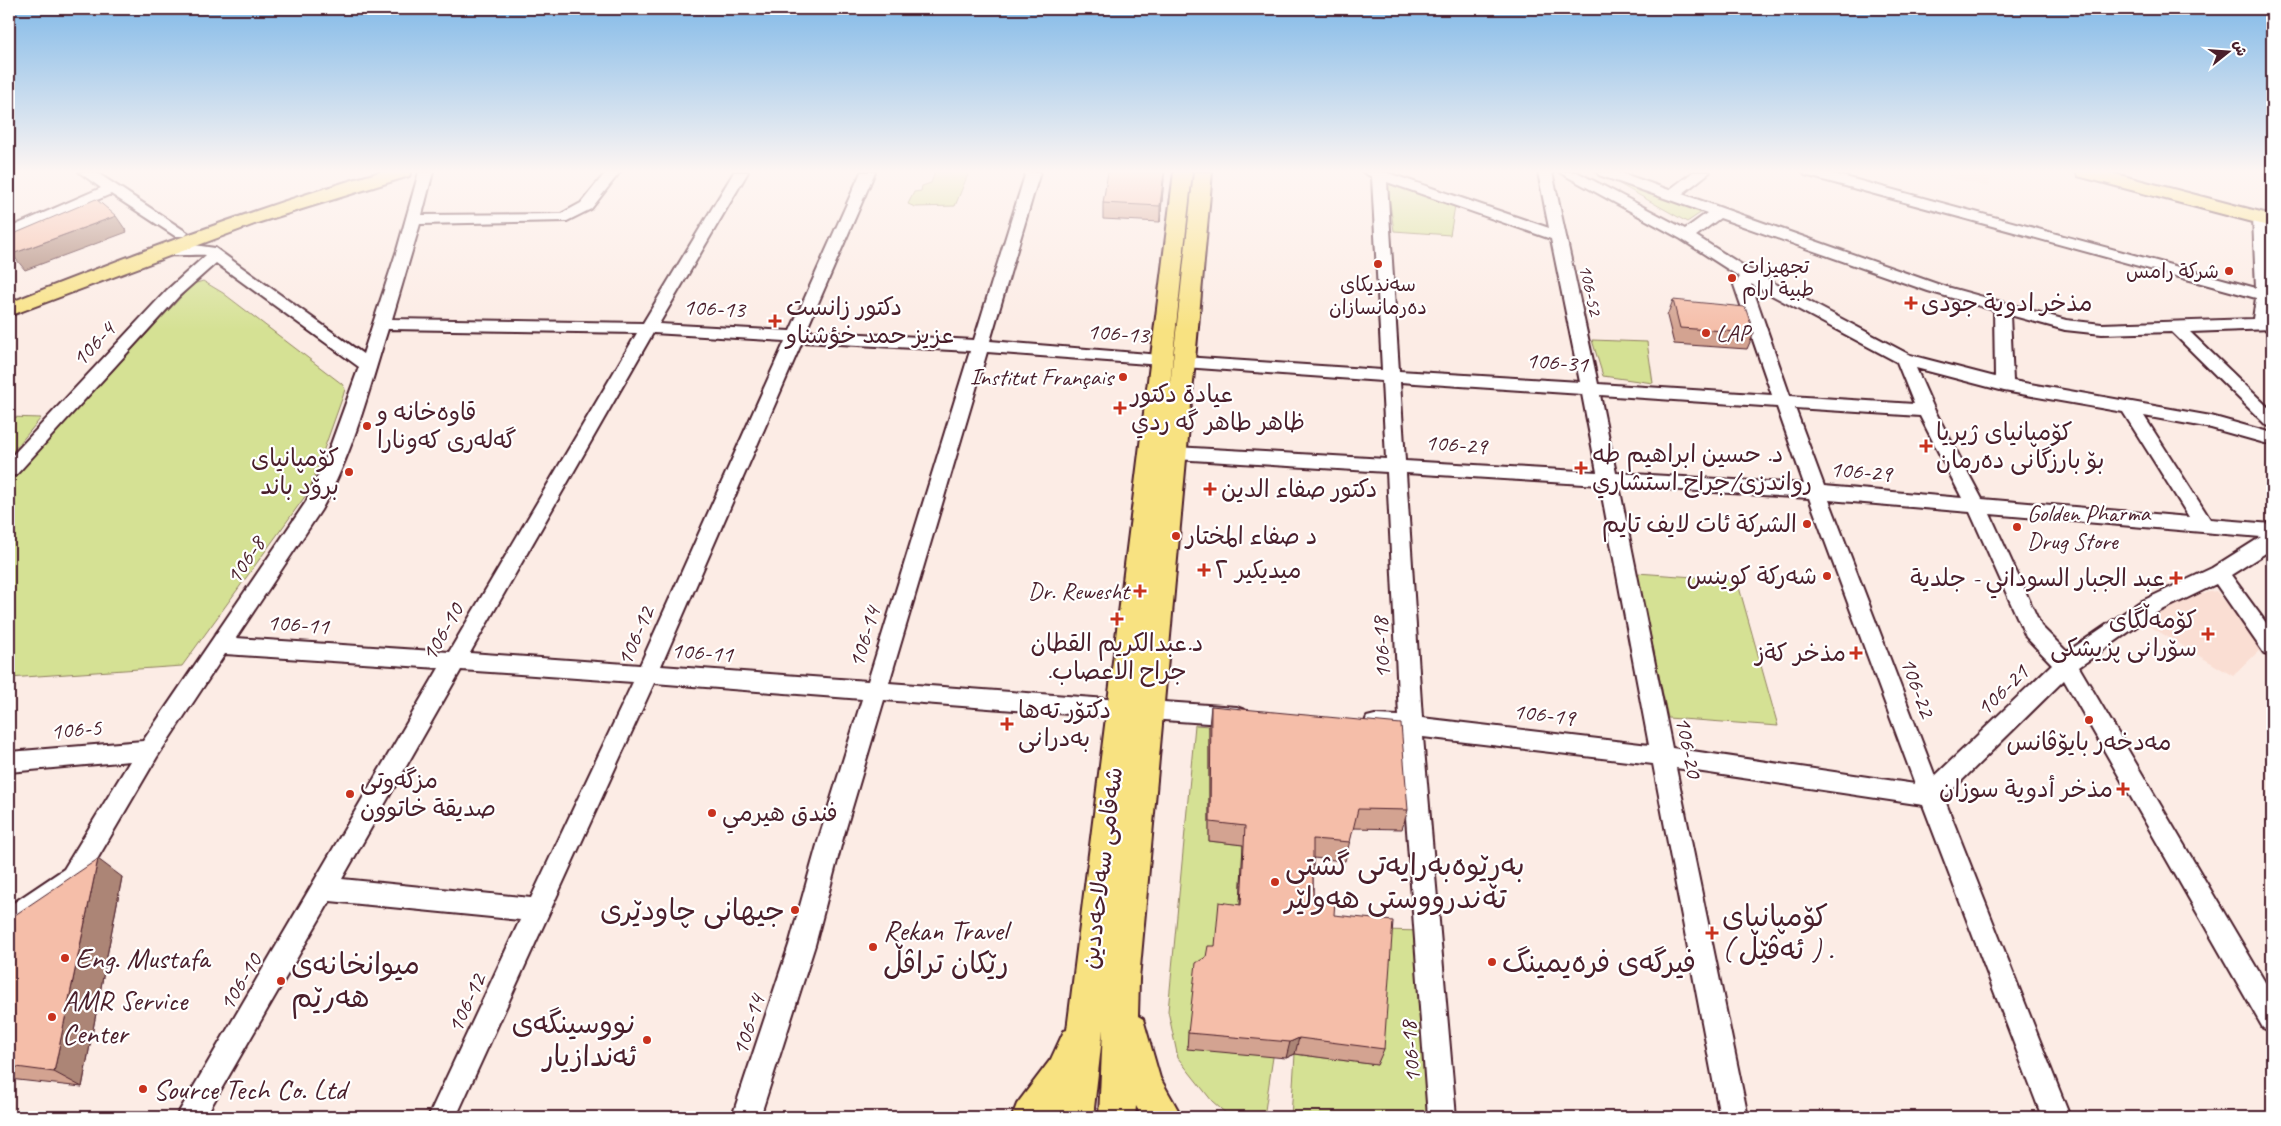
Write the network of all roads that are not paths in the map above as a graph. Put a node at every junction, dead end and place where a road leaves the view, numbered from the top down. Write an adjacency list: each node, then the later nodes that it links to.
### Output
1 (29, 225): 20 (street)
2 (167, 225): 21 (street)
3 (206, 225): 21 (main road)
4 (238, 225): 19 (main road)
5 (414, 225): 32 (street, 106-8)
6 (709, 225): 34 (street, 106-10)
7 (845, 225): 36 (street, 106-12)
8 (1017, 225): 37 (street, 106-14)
9 (1183, 225): 26 (main road, شەقامی سەلاحەددین)
10 (1191, 225): 26 (main road, شەقامی سەلاحەددین)
11 (1378, 225): 41 (street, 106-18)
12 (1524, 225): 22 (street)
13 (1556, 225): 22 (street, 106-52)
14 (1665, 225): 23 (street)
15 (1702, 225): 23 (street)
16 (1754, 225): 30 (street)
17 (2004, 225): 28 (street)
18 (2268, 225): 28 (street)
19 (219, 231): 24 (main road); 25 (street)
20 (9, 233)
21 (180, 233): 29 (main road)
22 (1558, 236): 43 (street, 106-52)
23 (1686, 236): 27 (street)
24 (163, 251): 25 (street); 31 (main road)
25 (213, 253): 40 (street); 50 (street, 106-4)
26 (1183, 263): 39 (main road, شەقامی سەلاحەددین)
27 (1749, 276): 38 (street); 44 (street, 106-22)
28 (2264, 295): 33 (street)
29 (9, 299)
30 (2002, 309): 35 (street); 42 (street)
31 (9, 310)
32 (383, 324): 34 (street, 106-13); 40 (street, 106-8)
33 (2267, 325): 35 (street)
34 (647, 328): 36 (street, 106-13); 60 (street, 106-10)
35 (2177, 328): 47 (street)
36 (797, 336): 37 (street, 106-13); 62 (street, 106-12)
37 (980, 346): 39 (street, 106-13); 63 (street, 106-14)
38 (1904, 359): 42 (street); 46 (street)
39 (1173, 361): 41 (street, 106-31); 48 (main road, شەقامی سەلاحەددین); 64 (main road, شەقامی سەلاحەددین)
40 (368, 365): 58 (street, 106-8)
41 (1390, 374): 43 (street, 106-31); 49 (street, 106-18)
42 (2004, 385): 45 (street)
43 (1590, 388): 44 (street, 106-31); 51 (street, 106-20)
44 (1783, 401): 46 (street, 106-31); 52 (street, 106-22)
45 (2129, 408): 47 (street); 54 (street)
46 (1926, 411): 53 (street)
47 (2272, 434)
48 (1175, 453): 49 (street, 106-29); 65 (main road, شەقامی سەلاحەددین)
49 (1396, 466): 51 (street, 106-29); 68 (street, 106-18)
50 (9, 470)
51 (1607, 479): 52 (street, 106-29); 70 (street, 106-20)
52 (1818, 492): 53 (street, 106-29); 72 (street, 106-22)
53 (1978, 507): 54 (street, 106-29); 61 (street)
54 (2204, 525): 55 (street, 106-29)
55 (2272, 531)
56 (2272, 540): 57 (street, 106-21)
57 (2219, 573): 59 (street); 61 (street, 106-21)
58 (219, 645): 60 (street, 106-11); 69 (street, 106-8)
59 (2272, 646)
60 (456, 661): 62 (street, 106-11); 73 (street, 106-10)
61 (2066, 664): 72 (street, 106-21); 77 (street)
62 (647, 674): 63 (street, 106-11); 74 (street, 106-12)
63 (876, 691): 64 (street, 106-11); 81 (street, 106-14)
64 (1120, 709): 78 (main road, شەقامی سەلاحەددین)
65 (1149, 710): 66 (street); 76 (main road, شەقامی سەلاحەددین)
66 (1262, 717)
67 (1351, 722): 68 (street, 106-19)
68 (1411, 726): 70 (street, 106-19); 86 (street, 106-18)
69 (149, 750): 71 (street, 106-5); 75 (street, 106-8)
70 (1662, 756): 72 (street, 106-19); 87 (street, 106-20)
71 (9, 762)
72 (1930, 796): 88 (street, 106-22)
73 (325, 889): 74 (street); 79 (street, 106-10)
74 (538, 910): 80 (street, 106-12)
75 (9, 920)
76 (1122, 979): 84 (main road, شەقامی سەلاحەددین); 85 (main road)
77 (2272, 1020)
78 (1084, 1029): 82 (main road); 83 (main road, شەقامی سەلاحەددین)
79 (190, 1117)
80 (442, 1117)
81 (746, 1117)
82 (1030, 1117)
83 (1075, 1117)
84 (1117, 1117)
85 (1164, 1117)
86 (1442, 1117)
87 (1734, 1117)
88 (2056, 1117)

